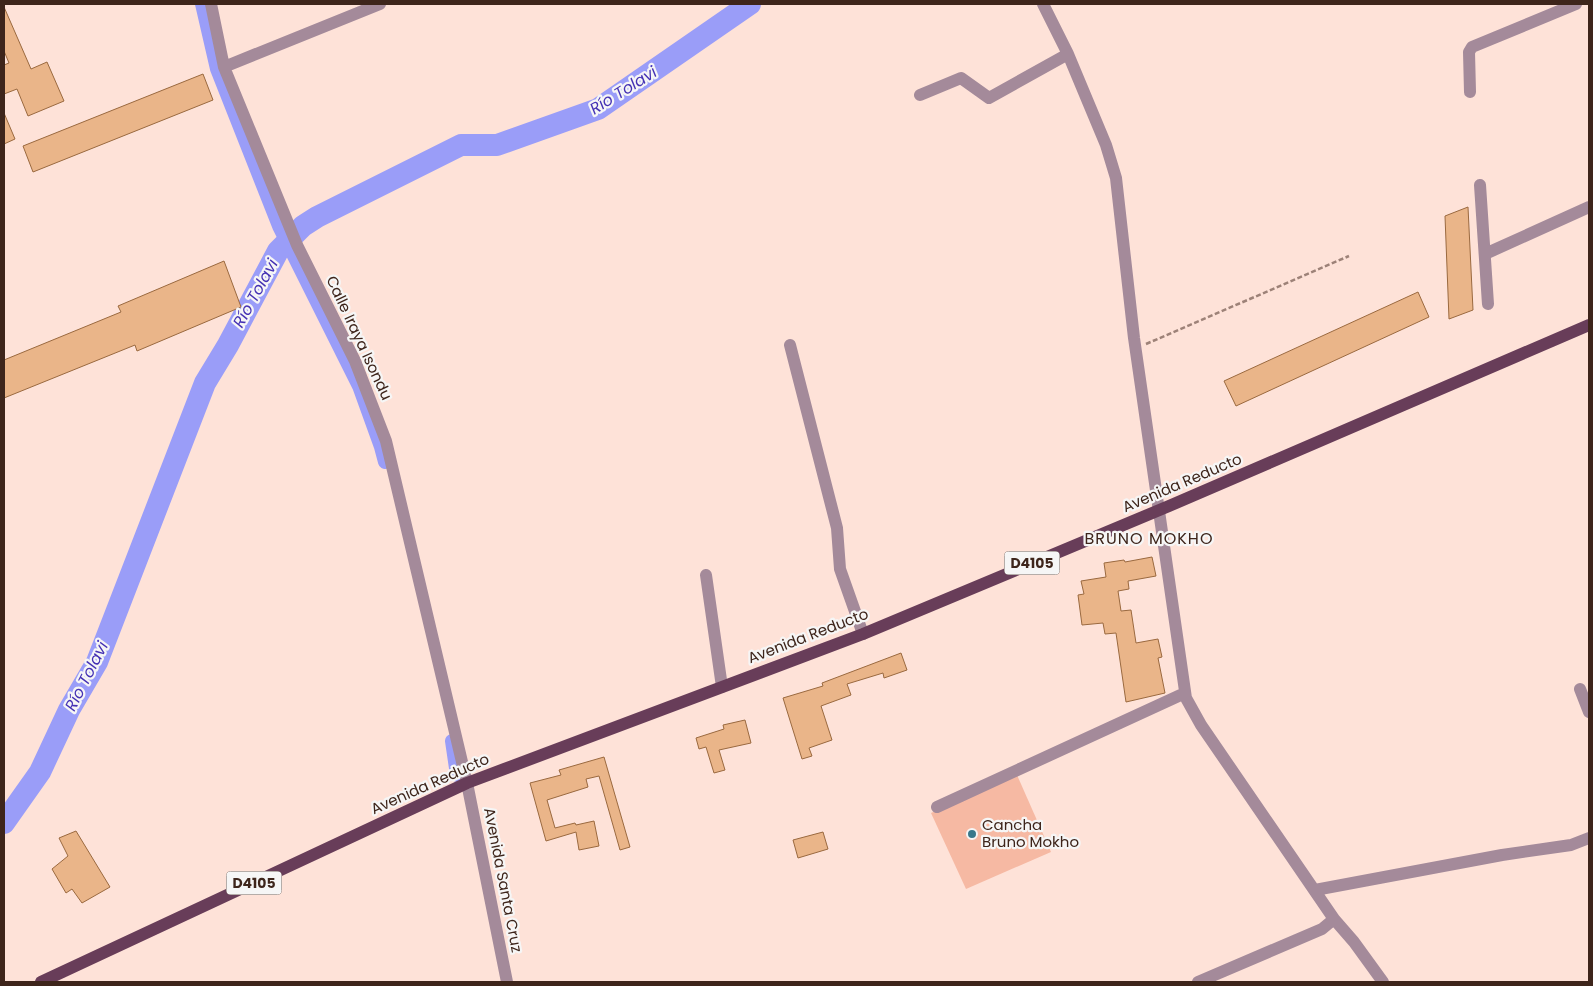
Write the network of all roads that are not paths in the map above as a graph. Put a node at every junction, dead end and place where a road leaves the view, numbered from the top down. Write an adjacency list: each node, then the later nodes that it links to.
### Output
1 (211, 4): 6 (street, Calle Iraya Isondu)
2 (380, 4): 6 (street)
3 (1043, 4): 5 (street)
4 (1576, 4): 7 (street)
5 (1068, 54): 8 (street); 15 (street)
6 (224, 67): 22 (street, Calle Iraya Isondu)
7 (1470, 92)
8 (920, 95)
9 (1480, 185): 11 (street)
10 (1589, 207): 11 (street)
11 (1484, 254): 12 (street)
12 (1488, 304)
13 (1589, 325): 15 (main road, Avenida Reducto / D4105)
14 (790, 345): 17 (street)
15 (1159, 510): 17 (main road, Avenida Reducto / D4105); 20 (street)
16 (706, 575): 18 (street)
17 (863, 634): 18 (main road, Avenida Reducto / D4105)
18 (722, 686): 22 (main road, Avenida Reducto / D4105)
19 (1580, 689): 21 (street)
20 (1185, 693): 23 (street); 25 (street)
21 (1589, 712)
22 (467, 783): 27 (main road, Avenida Reducto / D4105); 28 (street, Avenida Santa Cruz)
23 (937, 807)
24 (1589, 838): 25 (street)
25 (1315, 890): 26 (street)
26 (1334, 919): 29 (street); 30 (street)
27 (41, 982)
28 (508, 982)
29 (1198, 982)
30 (1383, 982)

